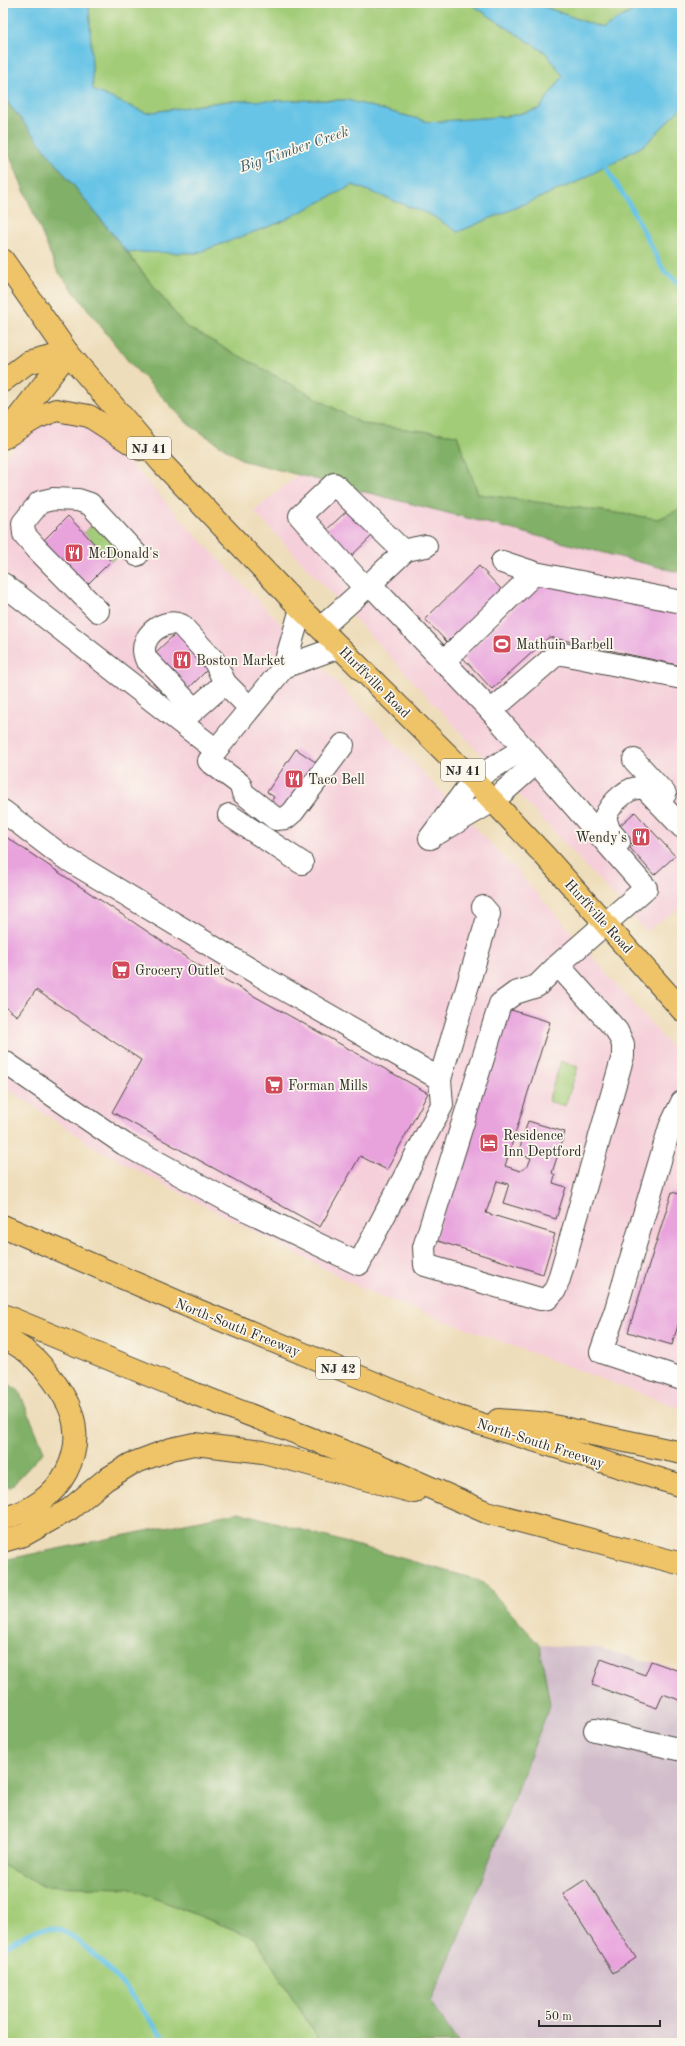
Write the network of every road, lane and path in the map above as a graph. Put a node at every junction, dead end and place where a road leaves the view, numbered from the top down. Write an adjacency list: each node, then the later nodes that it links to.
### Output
1 (3, 260): 2 (main road, NJ 41)
2 (68, 353): 3 (main road); 4 (main road); 5 (main road, Hurffville Road / NJ 41)
3 (3, 381)
4 (3, 437): 5 (main road)
5 (162, 463): 14 (main road, Hurffville Road / NJ 41)
6 (426, 546): 7 (lane)
7 (404, 552): 12 (lane); 12 (lane)
8 (137, 555): 15 (lane)
9 (502, 562): 10 (lane)
10 (535, 573): 13 (lane); 18 (lane)
11 (3, 584): 24 (lane)
12 (368, 587): 16 (lane); 18 (lane)
13 (682, 602)
14 (301, 609): 16 (main road, Hurffville Road / NJ 41); 19 (lane)
15 (98, 611)
16 (321, 628): 17 (main road, Hurffville Road / NJ 41)
17 (339, 646): 19 (lane); 29 (main road, Hurffville Road / NJ 41)
18 (444, 662): 23 (lane)
19 (284, 667): 22 (lane)
20 (682, 678): 23 (lane)
21 (225, 682): 22 (lane); 24 (lane); 24 (lane)
22 (250, 708): 24 (lane)
23 (491, 711): 26 (lane)
24 (187, 716)
25 (343, 744): 28 (lane)
26 (529, 756): 29 (lane); 30 (lane); 36 (lane)
27 (634, 760): 32 (lane)
28 (209, 761)
29 (473, 780): 30 (main road, Hurffville Road / NJ 41); 30 (lane)
30 (493, 801): 38 (main road, Hurffville Road / NJ 41)
31 (3, 811): 42 (lane)
32 (682, 812)
33 (229, 815): 35 (lane)
34 (682, 827): 36 (lane)
35 (302, 863)
36 (653, 887): 38 (lane)
37 (483, 907): 42 (lane)
38 (606, 923): 39 (lane); 40 (main road, Hurffville Road / NJ 41)
39 (558, 965): 39 (lane)
40 (682, 1010)
41 (3, 1061): 42 (lane)
42 (440, 1080)
43 (682, 1102): 44 (lane)
44 (676, 1134): 48 (lane)
45 (3, 1226): 49 (main road, North-South Freeway / NJ 42)
46 (3, 1315): 52 (main road)
47 (3, 1336): 53 (main road)
48 (682, 1379)
49 (455, 1416): 50 (main road); 51 (main road, North-South Freeway / NJ 42)
50 (682, 1453)
51 (682, 1486)
52 (486, 1512): 54 (main road); 55 (main road)
53 (3, 1518)
54 (3, 1541)
55 (682, 1564)
56 (595, 1730): 57 (lane)
57 (682, 1750)

